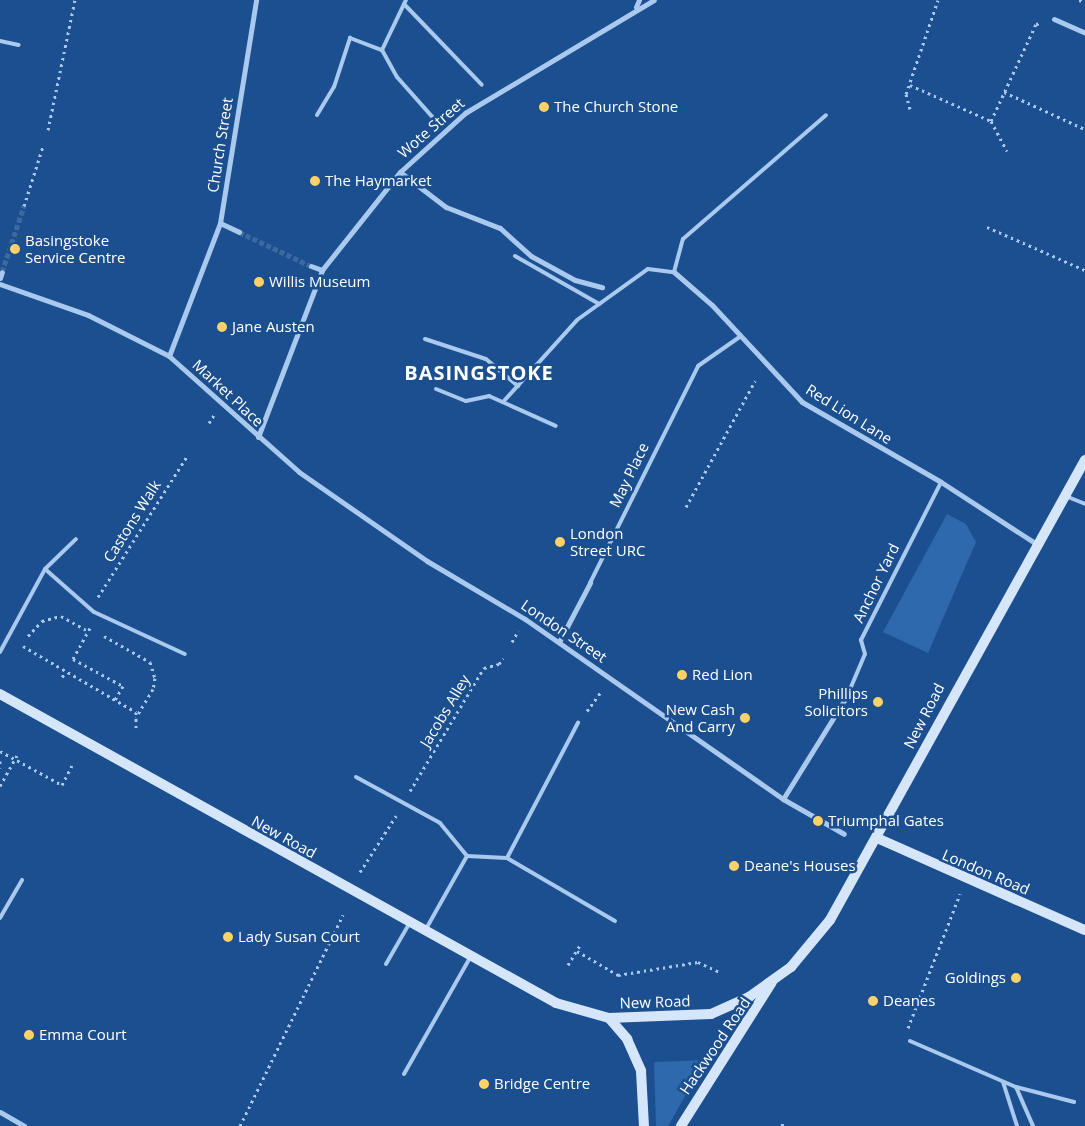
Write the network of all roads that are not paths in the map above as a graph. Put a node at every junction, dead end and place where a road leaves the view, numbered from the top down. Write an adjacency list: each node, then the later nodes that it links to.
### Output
1 (256, 0): 16 (street, Church Street)
2 (639, 0): 5 (street)
3 (654, 0): 5 (street, Wote Street)
4 (405, 2): 10 (lane); 11 (lane)
5 (636, 8): 15 (street, Wote Street)
6 (1054, 19): 7 (street)
7 (1085, 33)
8 (0, 41): 9 (lane)
9 (19, 45)
10 (382, 50): 12 (lane); 14 (lane)
11 (482, 85)
12 (317, 115)
13 (826, 115): 22 (lane)
14 (435, 120)
15 (400, 172): 20 (street, Wote Street); 25 (street)
16 (220, 223): 17 (street); 29 (street, Church Street)
17 (239, 232)
18 (515, 256): 26 (lane)
19 (311, 266): 20 (street)
20 (322, 270): 34 (street, Wote Street)
21 (2, 272): 23 (street)
22 (674, 272): 26 (lane); 27 (street, Red Lion Lane)
23 (0, 278)
24 (0, 284): 29 (street, Market Place)
25 (602, 287)
26 (599, 304): 30 (lane)
27 (741, 336): 37 (street, Red Lion Lane); 43 (lane, May Place)
28 (425, 339): 30 (lane)
29 (169, 356): 34 (street, Market Place)
30 (518, 386): 32 (lane)
31 (436, 389): 32 (lane)
32 (503, 402): 33 (lane)
33 (556, 426)
34 (258, 437): 35 (street, Market Place)
35 (270, 448): 44 (street, London Street)
36 (1085, 460): 38 (street, New Road)
37 (941, 482): 41 (street, Red Lion Lane); 48 (lane, Anchor Yard)
38 (1068, 496): 39 (lane); 41 (street, New Road)
39 (1085, 504)
40 (76, 539): 42 (lane)
41 (1038, 545): 53 (street, New Road)
42 (45, 569): 45 (lane); 46 (lane)
43 (590, 583): 44 (street, May Place)
44 (559, 642): 51 (street, London Street)
45 (0, 652)
46 (185, 654)
47 (0, 694): 59 (street, New Road)
48 (848, 694): 51 (street, Anchor Yard)
49 (578, 723): 55 (lane)
50 (356, 777): 54 (lane)
51 (783, 799): 52 (street, London Street)
52 (844, 834)
53 (877, 838): 60 (street, London Road); 64 (street, New Road)
54 (467, 856): 55 (lane); 61 (lane)
55 (507, 858): 58 (lane)
56 (22, 880): 57 (lane)
57 (0, 918)
58 (615, 921)
59 (409, 924): 61 (street, New Road); 63 (lane)
60 (1085, 930)
61 (423, 933): 62 (street, New Road)
62 (470, 958): 65 (street, New Road); 67 (lane)
63 (386, 964)
64 (772, 981): 65 (street, New Road); 74 (street, Hackwood Road)
65 (609, 1018): 73 (street)
66 (910, 1041): 68 (lane)
67 (404, 1074)
68 (1002, 1082): 69 (lane); 75 (lane)
69 (1016, 1087): 70 (lane); 76 (lane)
70 (1074, 1102)
71 (0, 1112): 72 (street)
72 (24, 1126)
73 (644, 1126)
74 (681, 1126)
75 (1017, 1126)
76 (1033, 1126)

